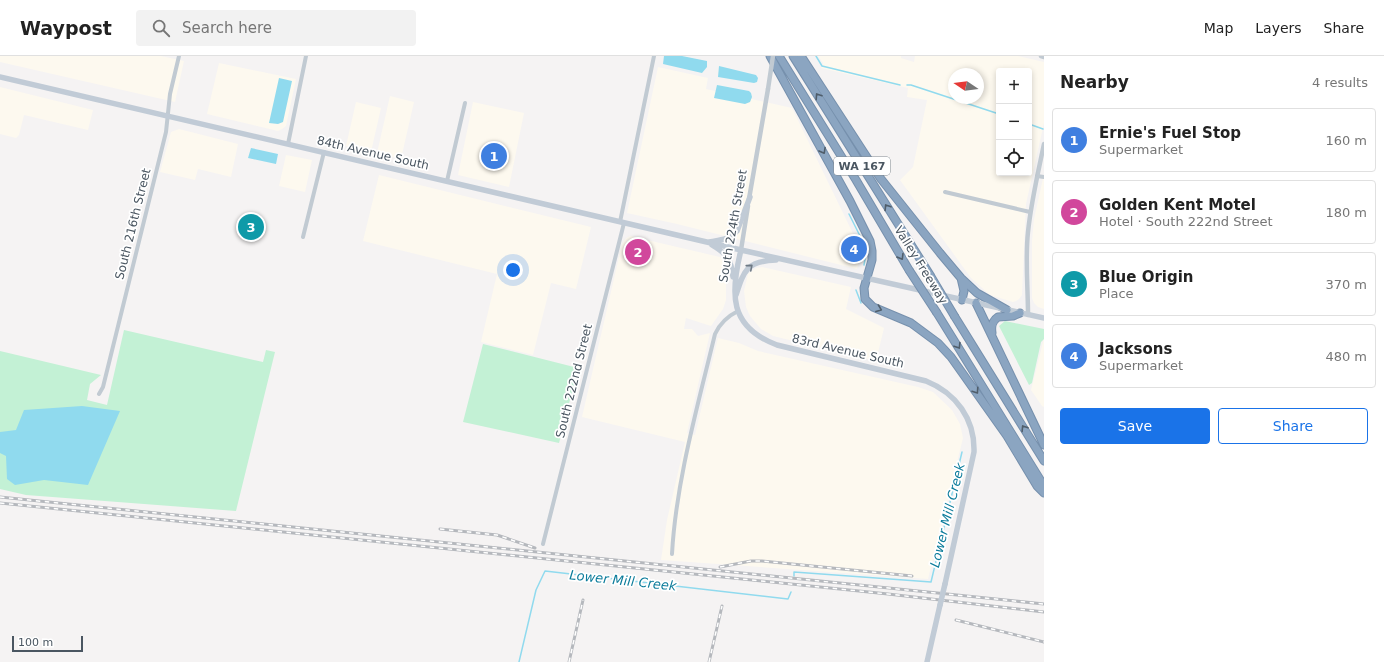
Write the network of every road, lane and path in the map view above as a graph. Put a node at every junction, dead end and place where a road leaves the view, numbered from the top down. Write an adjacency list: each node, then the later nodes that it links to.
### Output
1 (179, 56): 12 (street, South 216th Street)
2 (306, 56): 13 (street)
3 (654, 56): 22 (street, South 222nd Street)
4 (772, 56): 20 (street, South 224th Street, bridge); 28 (highway, one-way to 28)
5 (779, 56): 42 (highway, Valley Freeway / WA 167, one-way to 42, bridge)
6 (793, 56): 41 (highway, Valley Freeway / WA 167, one-way to 6, bridge)
7 (801, 56): 27 (highway)
8 (1041, 56): 9 (street)
9 (1044, 57)
10 (0, 77): 12 (main road, 84th Avenue South)
11 (465, 103): 18 (street)
12 (168, 116): 13 (main road, 84th Avenue South); 39 (street, South 216th Street)
13 (288, 144): 15 (main road, 84th Avenue South)
14 (1044, 144): 16 (street)
15 (324, 152): 18 (main road, 84th Avenue South); 23 (street)
16 (1037, 176): 17 (street); 21 (street)
17 (1044, 177)
18 (447, 181): 22 (main road, 84th Avenue South)
19 (945, 192): 21 (street)
20 (750, 197): 24 (main road); 25 (street, South 224th Street)
21 (1030, 212): 36 (street)
22 (622, 222): 24 (main road, 84th Avenue South); 44 (street, South 222nd Street)
23 (303, 237)
24 (706, 242): 25 (main road, 84th Avenue South); 29 (main road)
25 (741, 250): 26 (main road, 84th Avenue South); 29 (main road, South 224th Street)
26 (784, 260): 28 (main road, 84th Avenue South); 30 (main road, one-way to 26)
27 (961, 278): 31 (highway); 33 (highway)
28 (868, 279): 31 (main road, 84th Avenue South); 43 (highway, one-way to 43)
29 (734, 286): 30 (main road, South 224th Street)
30 (734, 299): 34 (main road, South 224th Street)
31 (962, 300): 32 (main road, 84th Avenue South)
32 (976, 303): 33 (main road, 84th Avenue South); 38 (highway)
33 (1007, 310): 35 (main road, 84th Avenue South)
34 (738, 311): 45 (street); 46 (main road, 83rd Avenue South, bridge)
35 (1020, 313): 36 (main road, 84th Avenue South); 38 (highway)
36 (1028, 315): 37 (main road, 84th Avenue South)
37 (1044, 318)
38 (993, 340): 40 (highway)
39 (99, 394)
40 (1044, 446)
41 (1044, 461)
42 (1044, 486)
43 (1044, 494)
44 (543, 544)
45 (672, 554)
46 (927, 662)

